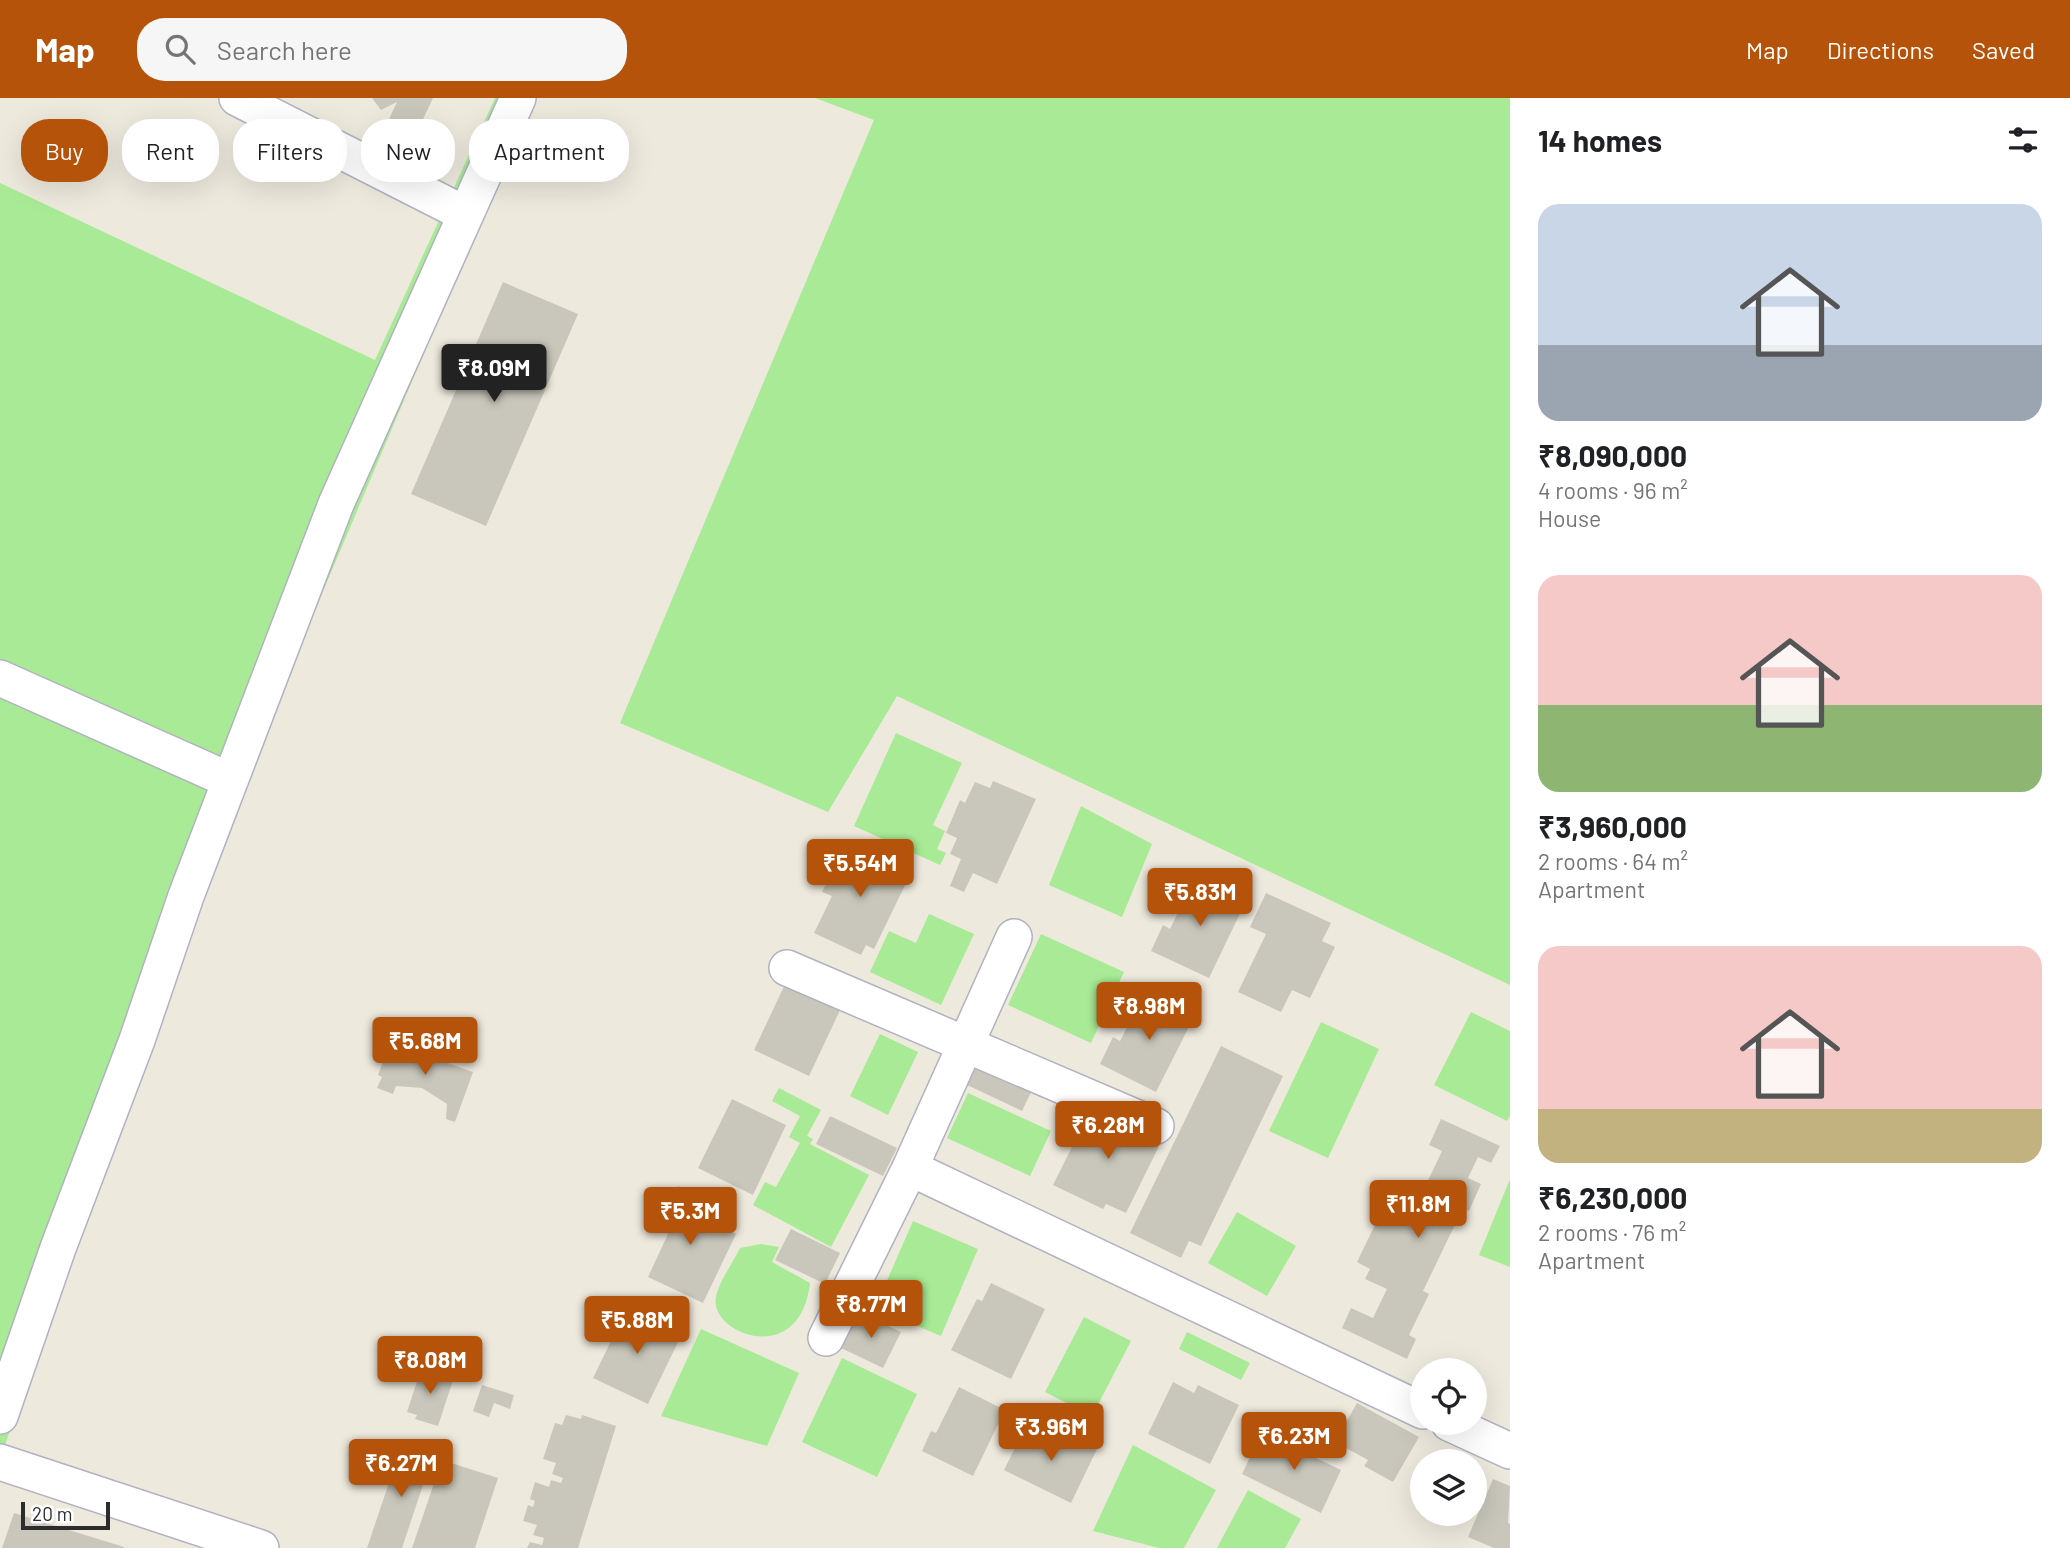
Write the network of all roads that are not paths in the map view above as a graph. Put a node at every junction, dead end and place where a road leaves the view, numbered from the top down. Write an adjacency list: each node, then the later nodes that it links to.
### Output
1 (519, 98): 3 (street)
2 (242, 99): 3 (street)
3 (466, 214): 5 (street)
4 (0, 678): 5 (street)
5 (229, 780): 13 (street)
6 (1014, 937): 8 (street)
7 (787, 968): 8 (street)
8 (965, 1045): 9 (street); 10 (street)
9 (1156, 1126)
10 (910, 1168): 11 (street); 12 (street)
11 (826, 1338)
12 (1410, 1404)
13 (0, 1416)
14 (1475, 1435): 15 (street)
15 (1510, 1451)
16 (0, 1462): 17 (street)
17 (261, 1548)

